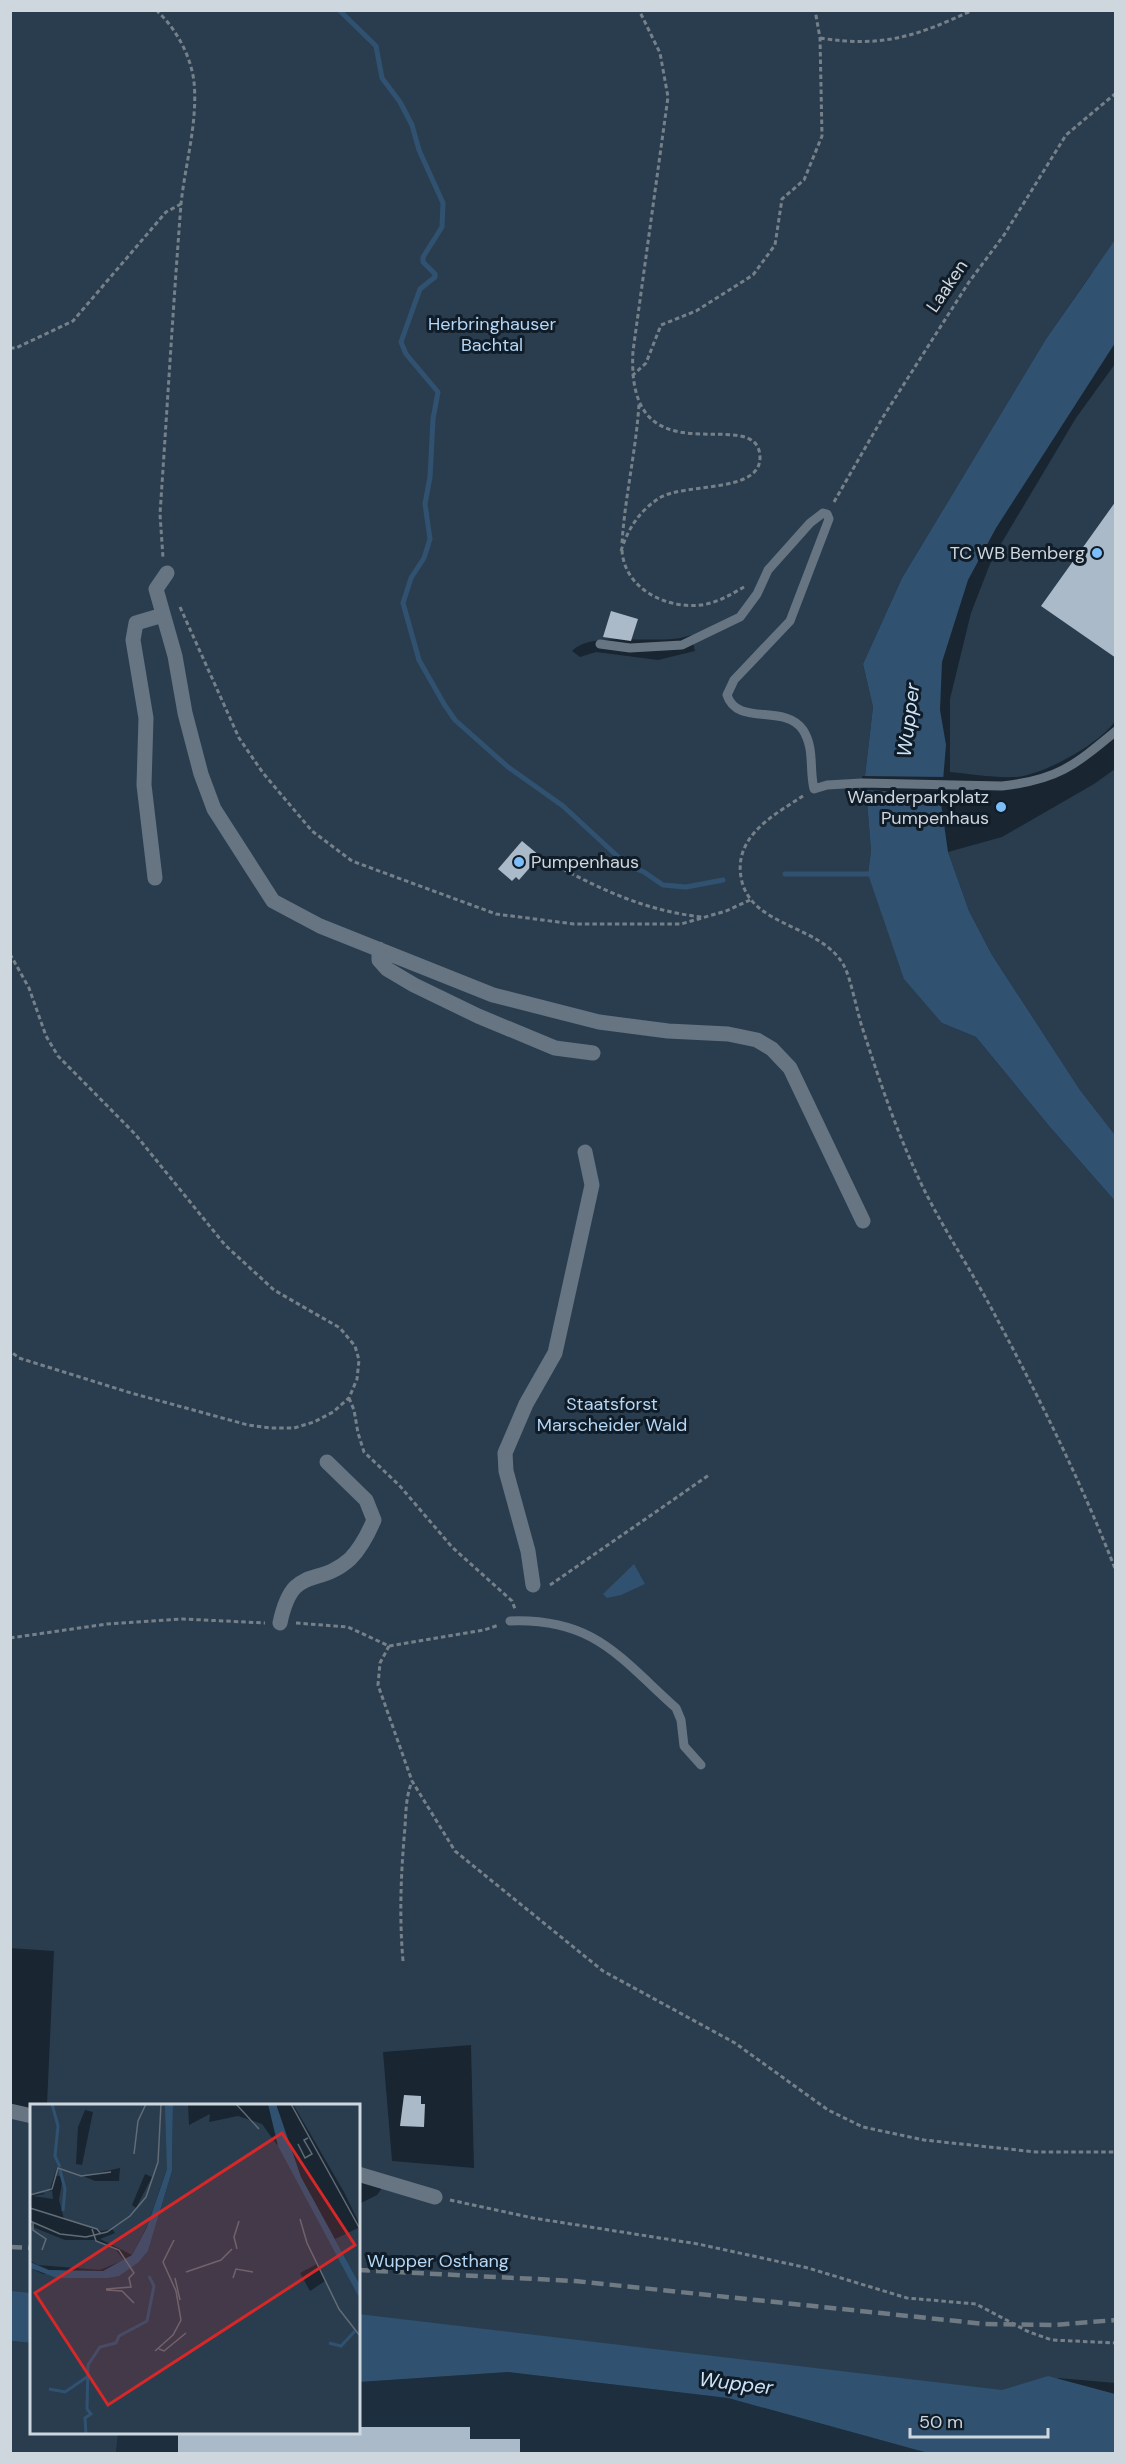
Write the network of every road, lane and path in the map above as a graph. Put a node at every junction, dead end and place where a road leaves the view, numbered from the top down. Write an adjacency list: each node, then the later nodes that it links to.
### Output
1 (156, 10): 7 (path)
2 (639, 10): 9 (path)
3 (815, 10): 5 (path)
4 (973, 10): 5 (path)
5 (820, 38): 9 (path)
6 (1116, 93): 11 (path, Laaken)
7 (182, 203): 8 (path); 14 (path)
8 (10, 348)
9 (631, 376): 10 (path)
10 (639, 402): 12 (path); 12 (path)
11 (827, 514): 13 (lane); 19 (lane)
12 (621, 551): 13 (path)
13 (768, 570): 17 (lane)
14 (167, 573): 16 (street)
15 (179, 606): 23 (path)
16 (163, 615): 21 (street); 24 (street)
17 (600, 644)
18 (1116, 731): 19 (lane)
19 (813, 789): 22 (path)
20 (550, 862): 23 (path)
21 (155, 878)
22 (750, 900): 23 (path); 33 (path)
23 (706, 918)
24 (379, 949): 26 (street); 28 (street)
25 (10, 954): 30 (path)
26 (593, 1053)
27 (585, 1152): 34 (street)
28 (863, 1221)
29 (10, 1351): 30 (path)
30 (349, 1398): 35 (path)
31 (327, 1462): 37 (street)
32 (709, 1475): 34 (path)
33 (1116, 1571)
34 (540, 1586)
35 (523, 1606)
36 (510, 1621): 39 (path); 40 (lane)
37 (280, 1623): 38 (path); 39 (path)
38 (10, 1638)
39 (389, 1646): 41 (path)
40 (701, 1765)
41 (412, 1781): 42 (path); 45 (path)
42 (404, 1961)
43 (10, 2111): 44 (street)
44 (30, 2116)
45 (1116, 2152)
46 (360, 2175): 47 (street)
47 (435, 2197): 48 (path)
48 (1116, 2343)

